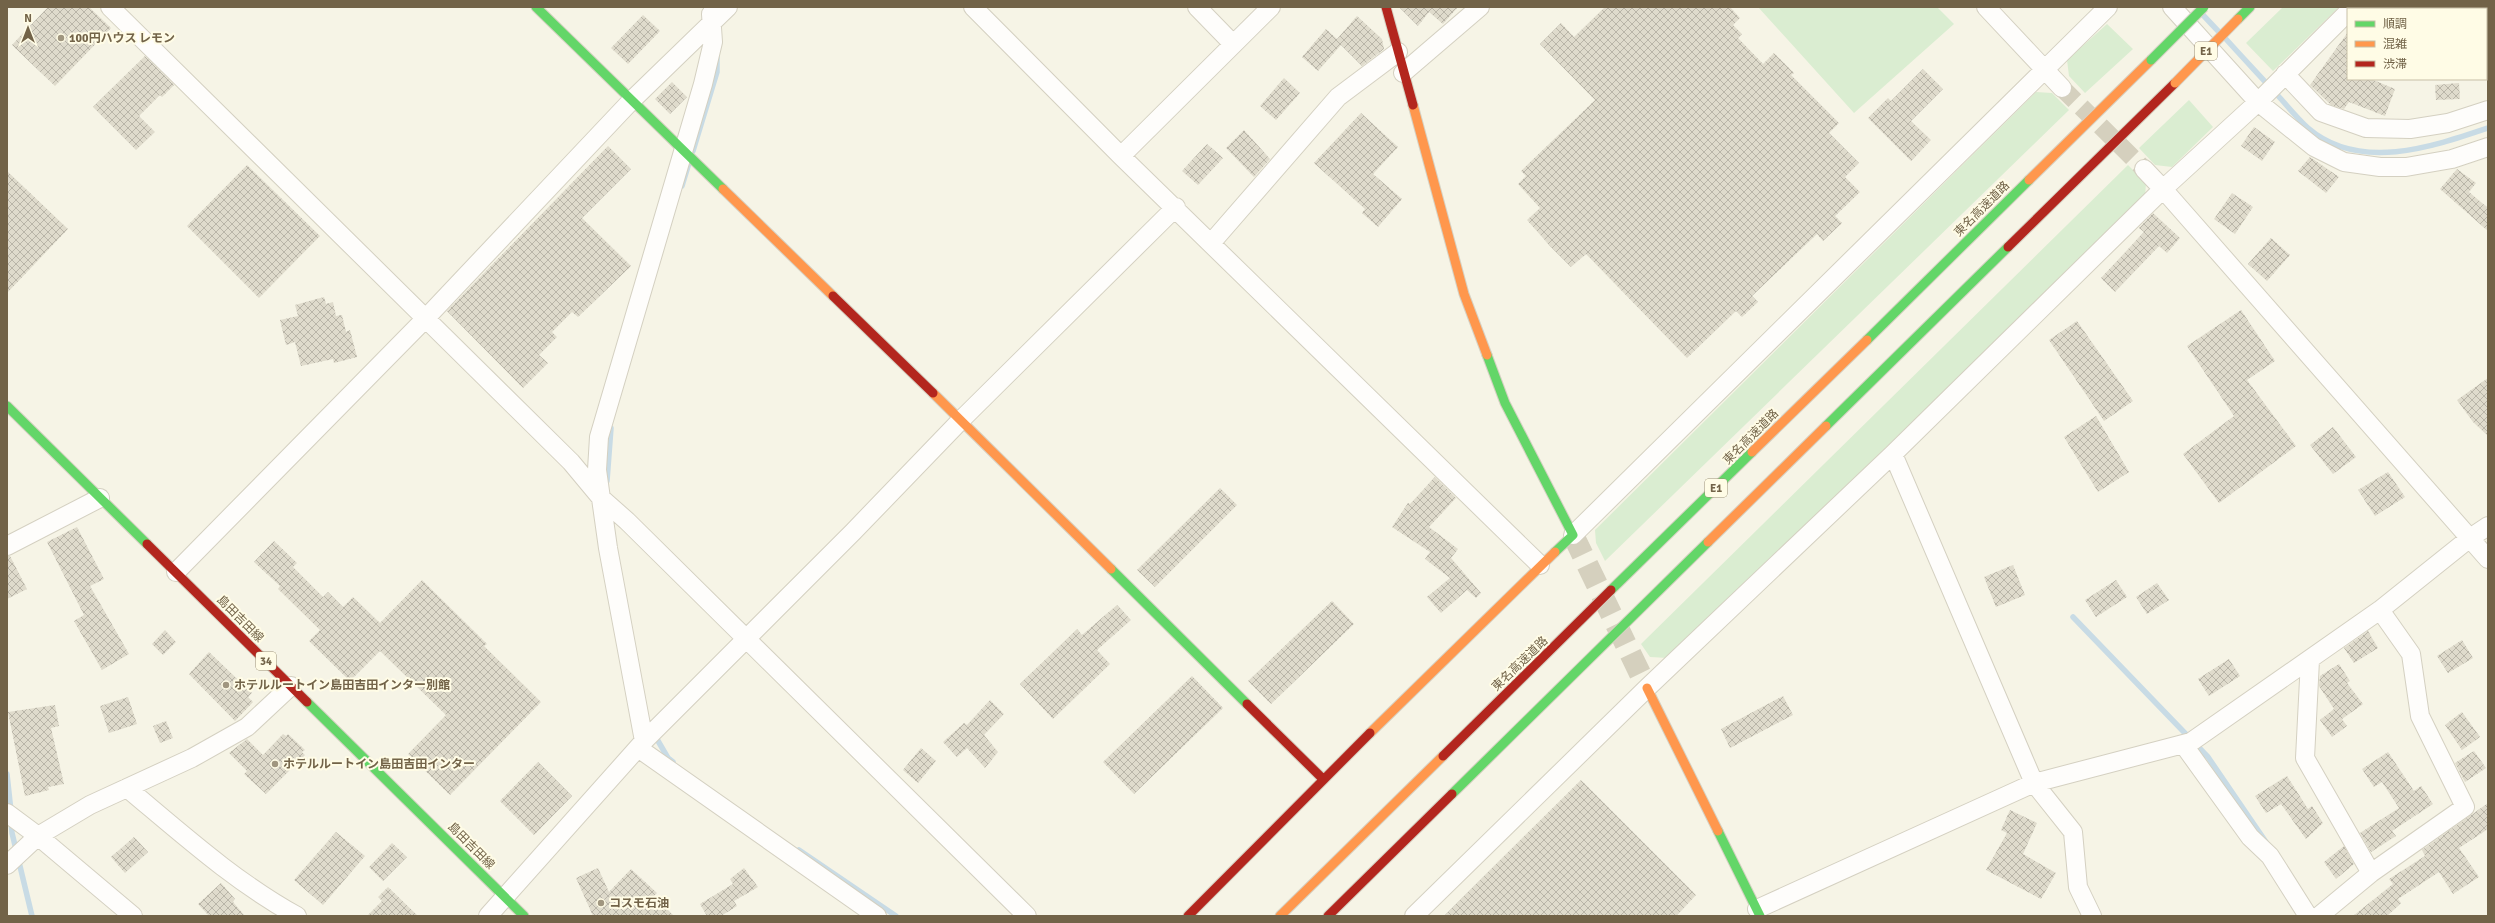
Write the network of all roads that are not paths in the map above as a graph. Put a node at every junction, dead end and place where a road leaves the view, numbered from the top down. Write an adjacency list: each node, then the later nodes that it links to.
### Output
1 (110, 7): 32 (street)
2 (536, 7): 23 (main road)
3 (728, 7): 15 (street)
4 (973, 7): 27 (street)
5 (1197, 7): 16 (street)
6 (1271, 7): 16 (street)
7 (1386, 7): 17 (main road)
8 (1480, 7): 19 (street)
9 (1986, 7): 18 (street)
10 (2108, 7): 18 (street)
11 (2172, 7): 22 (street)
12 (2204, 7): 69 (main road, 東名高速道路 / E1, bridge)
13 (2250, 7): 70 (main road, E1, bridge)
14 (2347, 13): 20 (street)
15 (712, 17): 23 (street); 26 (street)
16 (1234, 44): 27 (street)
17 (1398, 52): 19 (main road); 31 (street)
18 (2043, 69): 21 (street); 39 (street)
19 (1403, 73): 39 (main road)
20 (2283, 77): 22 (street); 24 (street)
21 (2062, 88)
22 (2261, 100): 25 (street); 29 (street)
23 (631, 101): 26 (main road); 32 (street)
24 (2488, 110)
25 (2488, 147)
26 (684, 152): 34 (main road); 37 (street)
27 (1121, 156): 30 (street)
28 (2144, 169): 29 (street)
29 (2163, 189): 35 (street); 40 (street)
30 (1176, 207): 31 (street); 34 (street)
31 (1212, 242): 43 (street)
32 (426, 318): 37 (street); 44 (street)
33 (7, 406): 36 (main road, 島田吉田線 / 34)
34 (961, 420): 46 (street); 52 (main road)
35 (1893, 454): 49 (street); 53 (street)
36 (100, 498): 41 (street); 44 (main road, 島田吉田線 / 34)
37 (602, 498): 46 (street); 51 (street)
38 (2488, 526): 40 (street)
39 (1573, 535): 43 (main road)
40 (2470, 538): 42 (street); 45 (street)
41 (7, 546)
42 (2488, 559)
43 (1540, 565): 52 (main road)
44 (176, 572): 48 (main road, 島田吉田線 / 34)
45 (2380, 610): 47 (street); 58 (street)
46 (746, 640): 51 (street); 67 (street)
47 (2310, 660): 50 (street); 58 (street)
48 (291, 686): 54 (street); 59 (main road, 島田吉田線 / 34)
49 (1646, 688): 60 (main road); 71 (street)
50 (2192, 740): 53 (street); 73 (street)
51 (642, 743): 59 (street); 66 (street)
52 (1323, 779): 68 (main road)
53 (2034, 783): 60 (street); 72 (street)
54 (127, 788): 56 (street); 63 (street)
55 (7, 813): 56 (street)
56 (32, 841): 57 (street); 62 (street)
57 (7, 865)
58 (2371, 872): 61 (street)
59 (506, 898): 64 (street); 65 (main road, 島田吉田線 / 34)
60 (1758, 912)
61 (2322, 913)
62 (133, 916)
63 (297, 916)
64 (488, 916)
65 (524, 916)
66 (877, 916)
67 (1027, 916)
68 (1188, 916)
69 (1280, 916)
70 (1329, 916)
71 (1414, 916)
72 (2092, 916)
73 (2308, 916)

